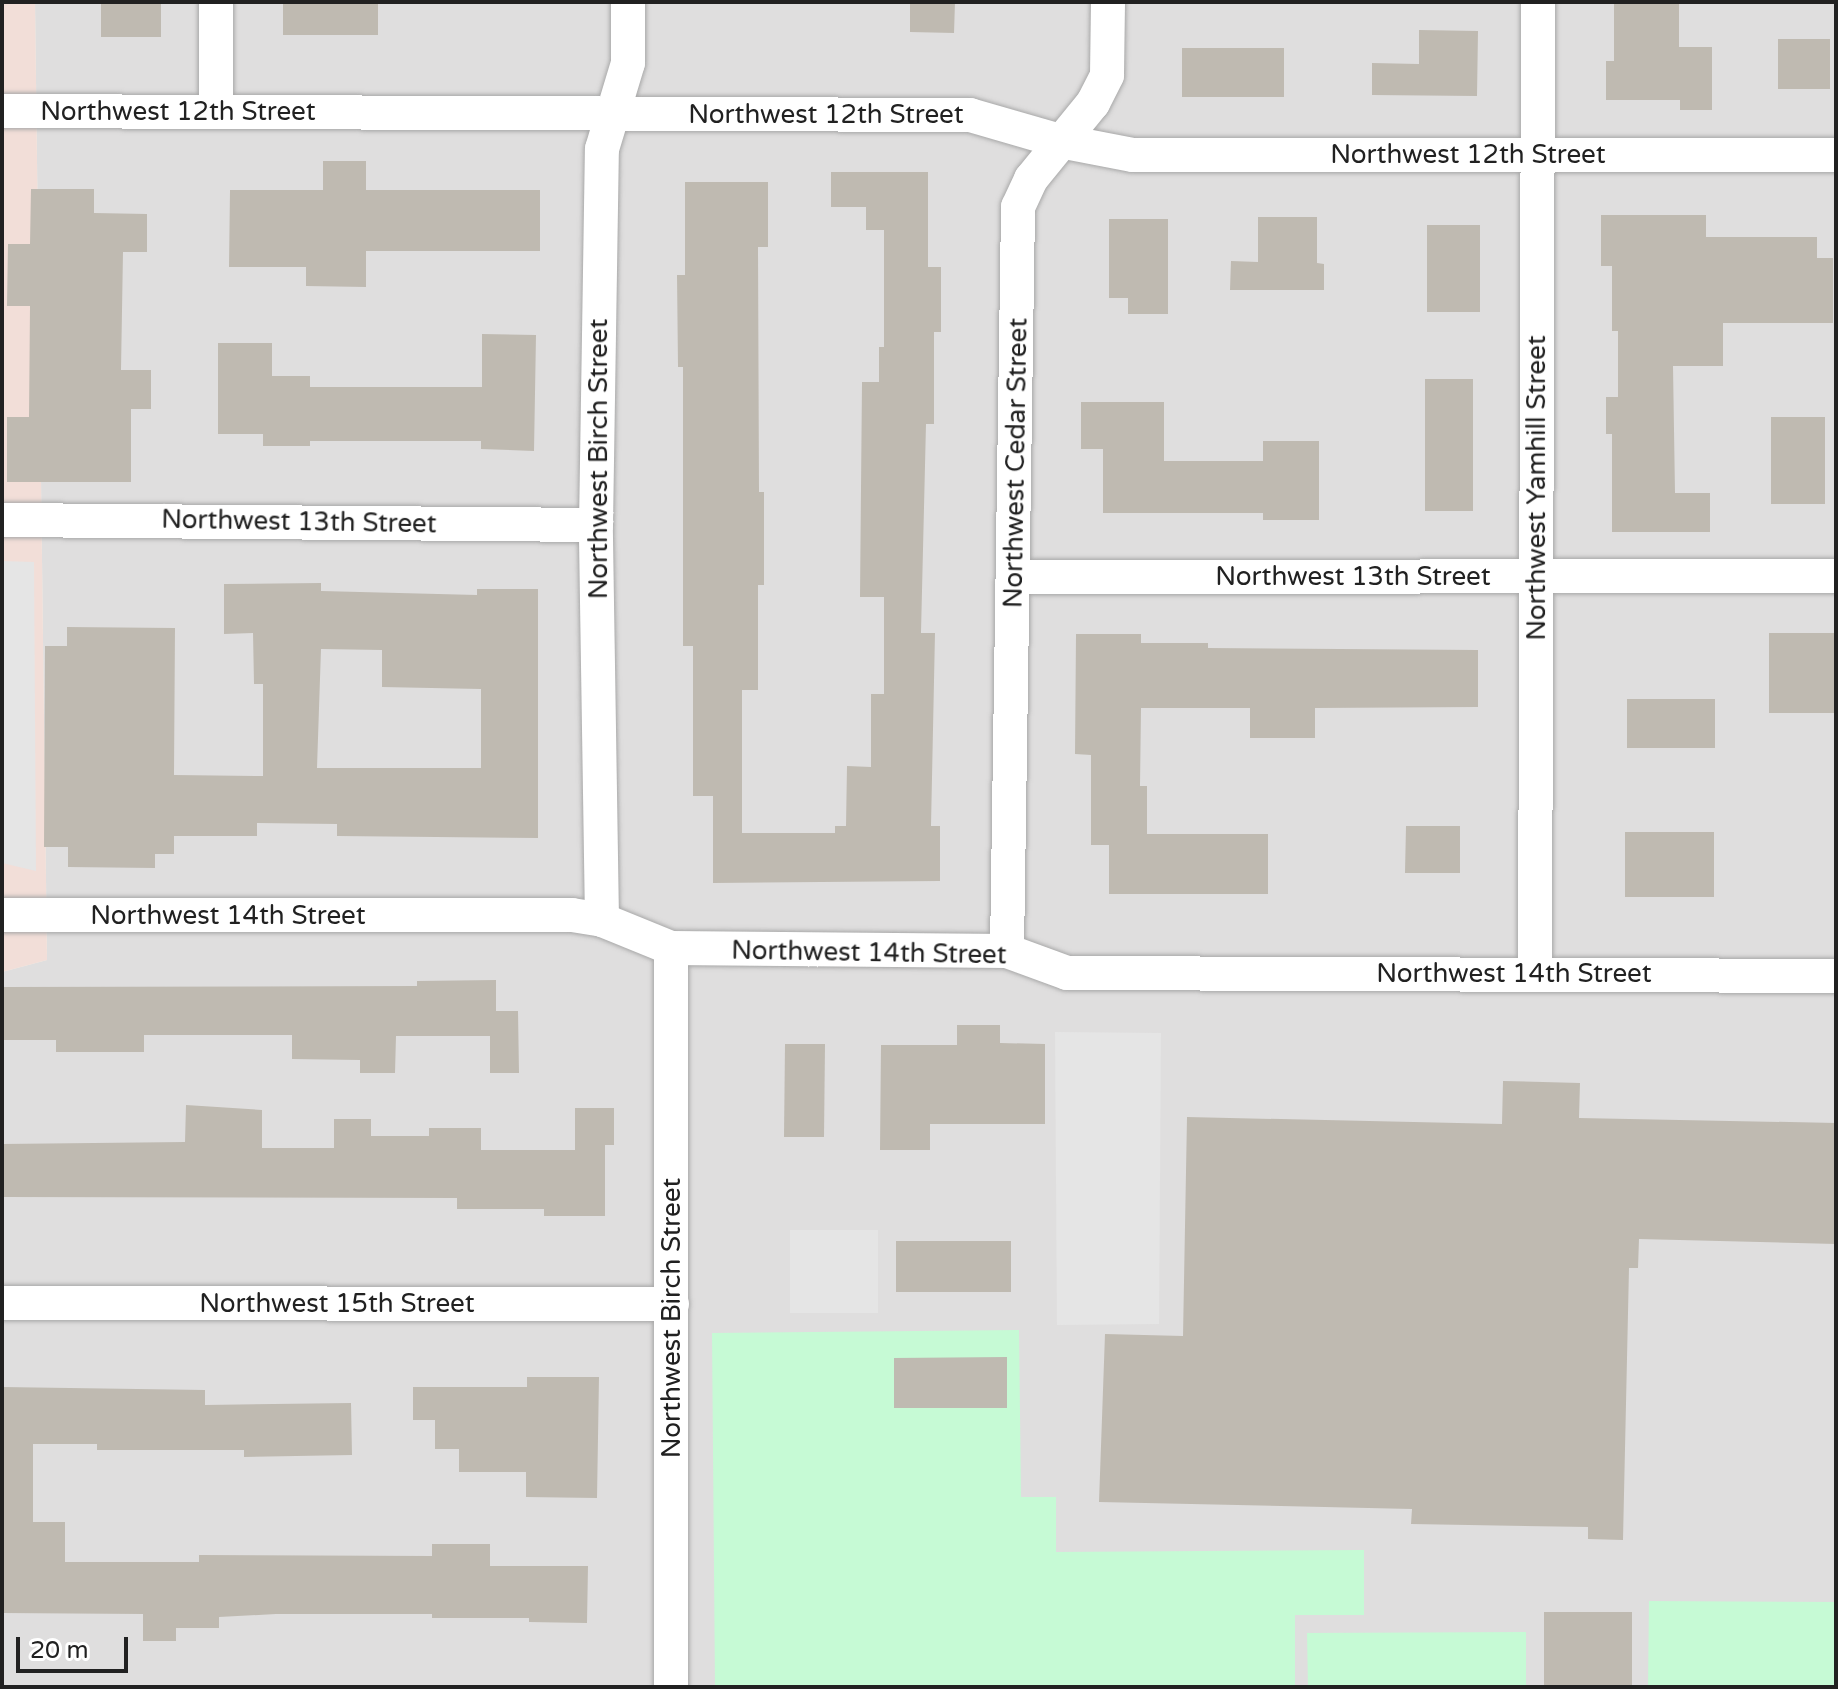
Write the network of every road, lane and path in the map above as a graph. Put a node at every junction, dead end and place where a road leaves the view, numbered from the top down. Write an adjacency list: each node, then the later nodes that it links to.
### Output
1 (216, 2): 6 (street)
2 (628, 2): 7 (street, Northwest Birch Street)
3 (1108, 2): 8 (street, Northwest Cedar Street)
4 (1538, 2): 9 (street, Northwest Yamhill Street)
5 (2, 111): 6 (street, Northwest 12th Street)
6 (216, 112): 7 (street, Northwest 12th Street)
7 (612, 114): 8 (street, Northwest 12th Street); 12 (street, Northwest Birch Street)
8 (1060, 141): 9 (street, Northwest 12th Street); 14 (street, Northwest Cedar Street)
9 (1538, 155): 10 (street, Northwest 12th Street); 15 (street, Northwest Yamhill Street)
10 (1836, 155)
11 (2, 520): 12 (street, Northwest 13th Street)
12 (596, 525): 17 (street, Northwest Birch Street)
13 (1836, 576): 15 (street, Northwest 13th Street)
14 (1015, 577): 15 (street, Northwest 13th Street); 19 (street, Northwest Cedar Street)
15 (1536, 577): 20 (street, Northwest Yamhill Street)
16 (2, 915): 17 (street, Northwest 14th Street)
17 (602, 920): 18 (street, Northwest 14th Street)
18 (671, 948): 19 (street, Northwest 14th Street); 23 (street, Northwest Birch Street)
19 (1007, 951): 20 (street, Northwest 14th Street)
20 (1535, 975): 21 (street, Northwest 14th Street)
21 (1836, 976)
22 (2, 1303): 23 (street, Northwest 15th Street)
23 (672, 1304): 24 (street, Northwest Birch Street)
24 (671, 1687)

